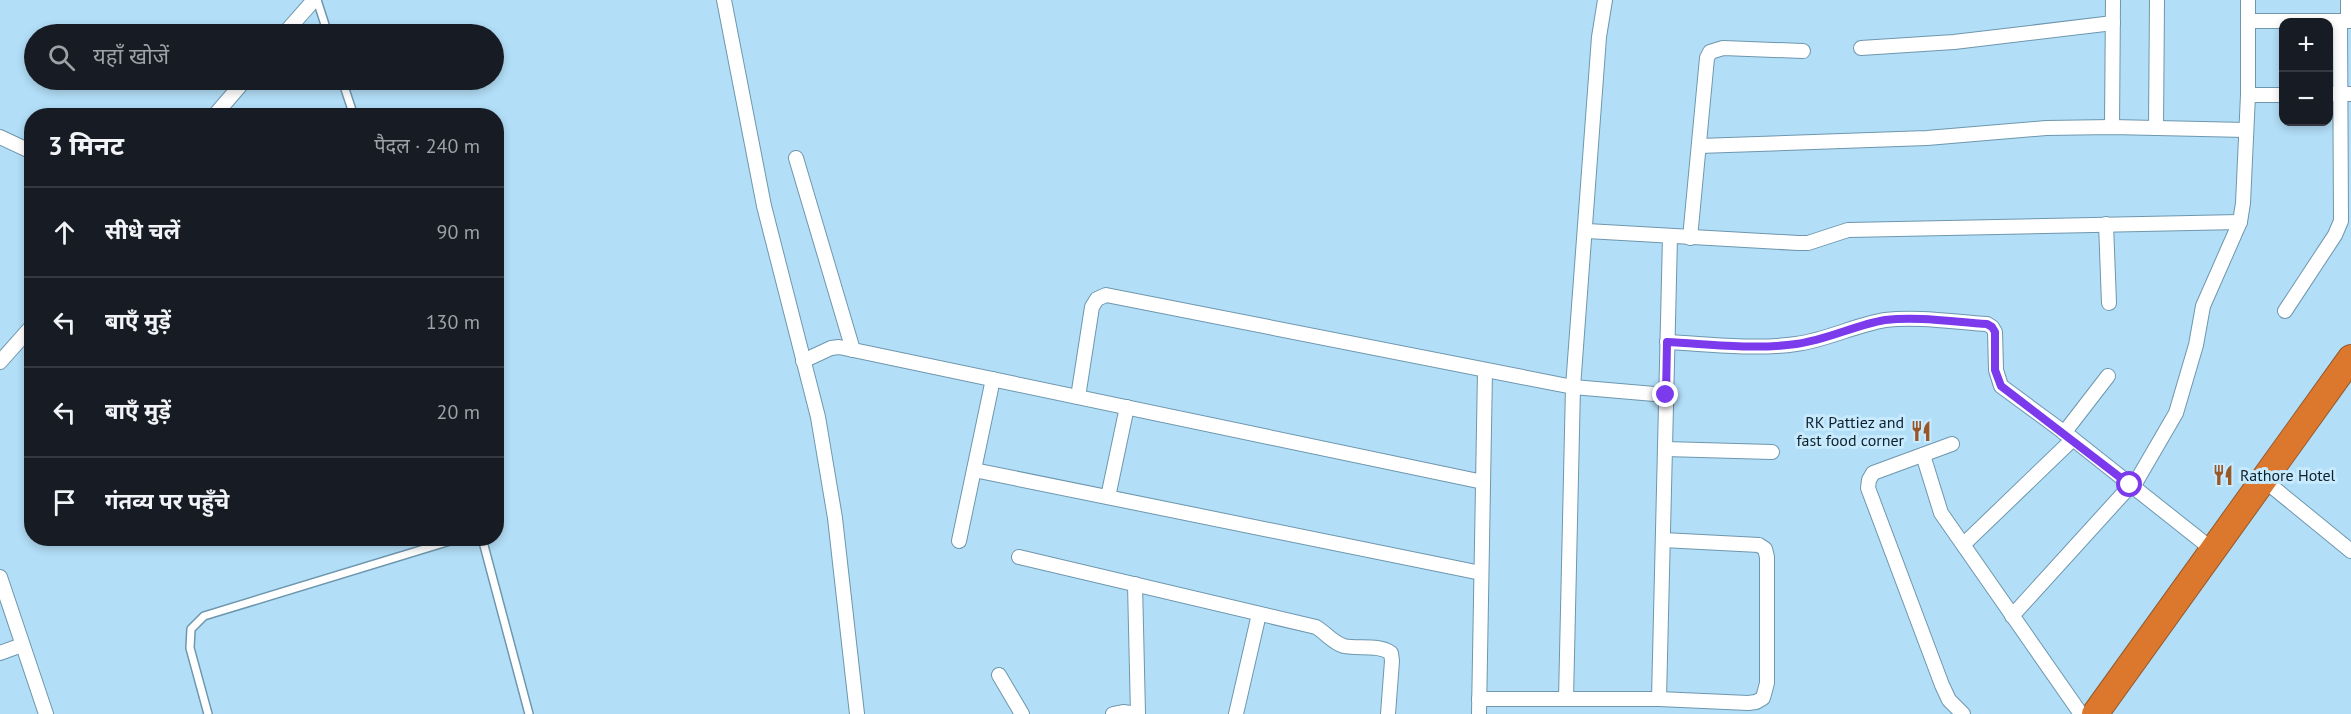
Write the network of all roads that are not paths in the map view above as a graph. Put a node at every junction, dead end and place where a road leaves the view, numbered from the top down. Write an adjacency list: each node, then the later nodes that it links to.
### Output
1 (316, 0): 11 (street); 12 (lane)
2 (724, 0): 40 (street)
3 (1605, 0): 31 (street)
4 (2113, 0): 10 (street)
5 (2157, 0): 23 (street)
6 (2248, 0): 8 (street)
7 (2348, 0): 9 (street)
8 (2248, 21): 9 (street); 18 (street)
9 (2346, 21): 17 (street)
10 (2113, 23): 13 (street); 22 (street)
11 (293, 24)
12 (324, 24)
13 (1861, 48)
14 (1803, 51): 26 (street)
15 (236, 90): 20 (street)
16 (345, 90): 21 (lane)
17 (2340, 94): 35 (street)
18 (2248, 95): 19 (street); 24 (street)
19 (2279, 95)
20 (221, 108)
21 (351, 108)
22 (2112, 127): 23 (street); 26 (street)
23 (2156, 128): 24 (street)
24 (2246, 130): 29 (street)
25 (0, 137): 27 (street)
26 (1699, 146): 33 (street)
27 (24, 148)
28 (796, 158): 38 (street)
29 (2240, 222): 30 (street); 57 (street)
30 (2106, 224): 33 (street); 34 (street)
31 (1587, 231): 32 (street); 45 (street)
32 (1670, 237): 33 (street); 37 (street)
33 (1690, 238)
34 (2109, 303)
35 (2284, 311)
36 (24, 335): 41 (street)
37 (1667, 342): 46 (street); 49 (street)
38 (853, 350): 40 (street); 44 (street)
39 (2351, 358): 55 (highway)
40 (803, 361): 81 (street)
41 (0, 362)
42 (1485, 370): 45 (street); 47 (street); 56 (street)
43 (2109, 376): 49 (street)
44 (993, 379): 47 (street); 54 (street)
45 (1574, 387): 46 (street); 76 (street)
46 (1666, 395): 51 (street)
47 (1078, 397): 48 (street)
48 (1127, 407): 56 (street); 58 (street)
49 (2068, 436): 57 (street); 61 (street)
50 (1952, 444): 53 (street)
51 (1665, 449): 52 (street); 59 (street)
52 (1772, 453)
53 (1923, 455): 61 (street); 88 (street)
54 (974, 470): 58 (street); 60 (street)
55 (2264, 480): 62 (street); 65 (highway)
56 (1483, 482): 67 (street)
57 (2132, 486): 65 (street); 71 (street)
58 (1108, 496): 67 (street)
59 (1663, 540): 77 (street); 77 (street)
60 (959, 541)
61 (1964, 544): 71 (street)
62 (2349, 545)
63 (434, 546): 79 (lane)
64 (484, 546): 80 (lane)
65 (2213, 550): 90 (highway)
66 (1019, 557): 69 (street)
67 (1481, 573): 75 (street)
68 (0, 577): 72 (street)
69 (1135, 584): 70 (street); 84 (street)
70 (1259, 614): 85 (street); 86 (street)
71 (2012, 616): 89 (street)
72 (22, 645): 73 (street); 78 (street)
73 (0, 653)
74 (999, 675): 82 (street)
75 (1479, 699): 76 (street); 87 (street)
76 (1566, 699): 77 (street)
77 (1659, 699)
78 (46, 714)
79 (208, 714)
80 (529, 714)
81 (857, 714)
82 (1022, 714)
83 (1113, 714): 84 (street)
84 (1138, 714)
85 (1236, 714)
86 (1388, 714)
87 (1479, 714)
88 (1963, 714)
89 (2081, 714)
90 (2095, 714)

